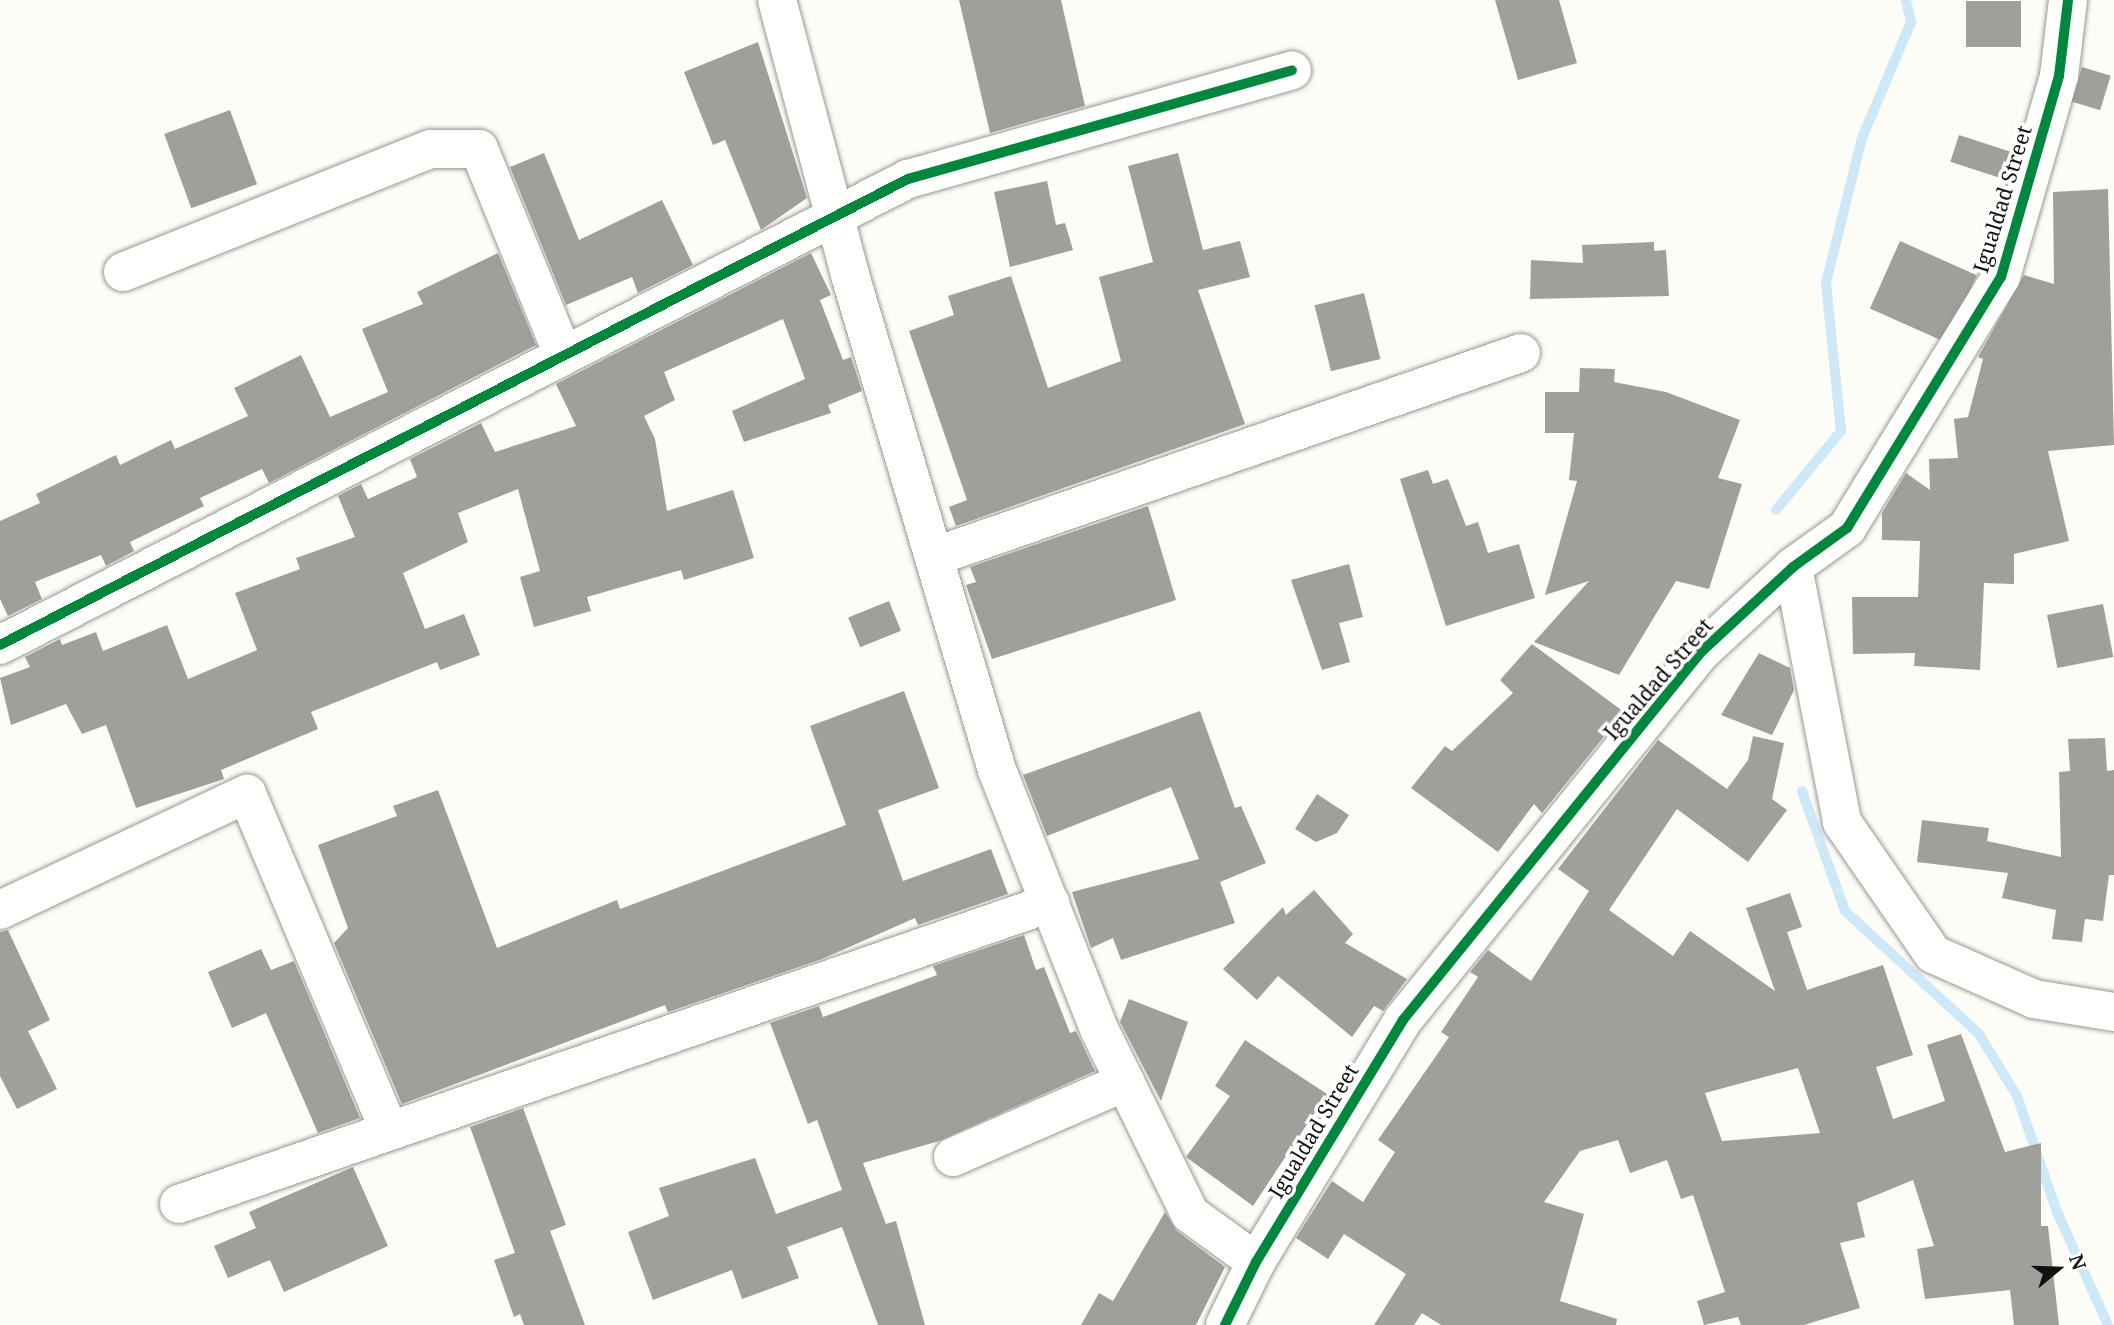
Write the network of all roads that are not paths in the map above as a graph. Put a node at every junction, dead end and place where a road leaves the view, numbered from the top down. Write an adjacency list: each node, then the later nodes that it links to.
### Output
1 (777, 0): 4 (street)
2 (2068, 0): 9 (street, Igualdad Street)
3 (1292, 69): 4 (street)
4 (835, 220): 6 (street); 8 (street)
5 (123, 272): 6 (street)
6 (562, 352): 10 (street)
7 (1521, 353): 8 (street)
8 (936, 556): 11 (street)
9 (1793, 567): 13 (street); 18 (street, Igualdad Street)
10 (0, 645)
11 (1050, 903): 14 (street); 15 (street)
12 (0, 910): 15 (street)
13 (2114, 1012)
14 (1125, 1082): 16 (street); 18 (street)
15 (388, 1128): 17 (street)
16 (953, 1157)
17 (179, 1204)
18 (1256, 1262): 19 (street, Igualdad Street)
19 (1224, 1325)

